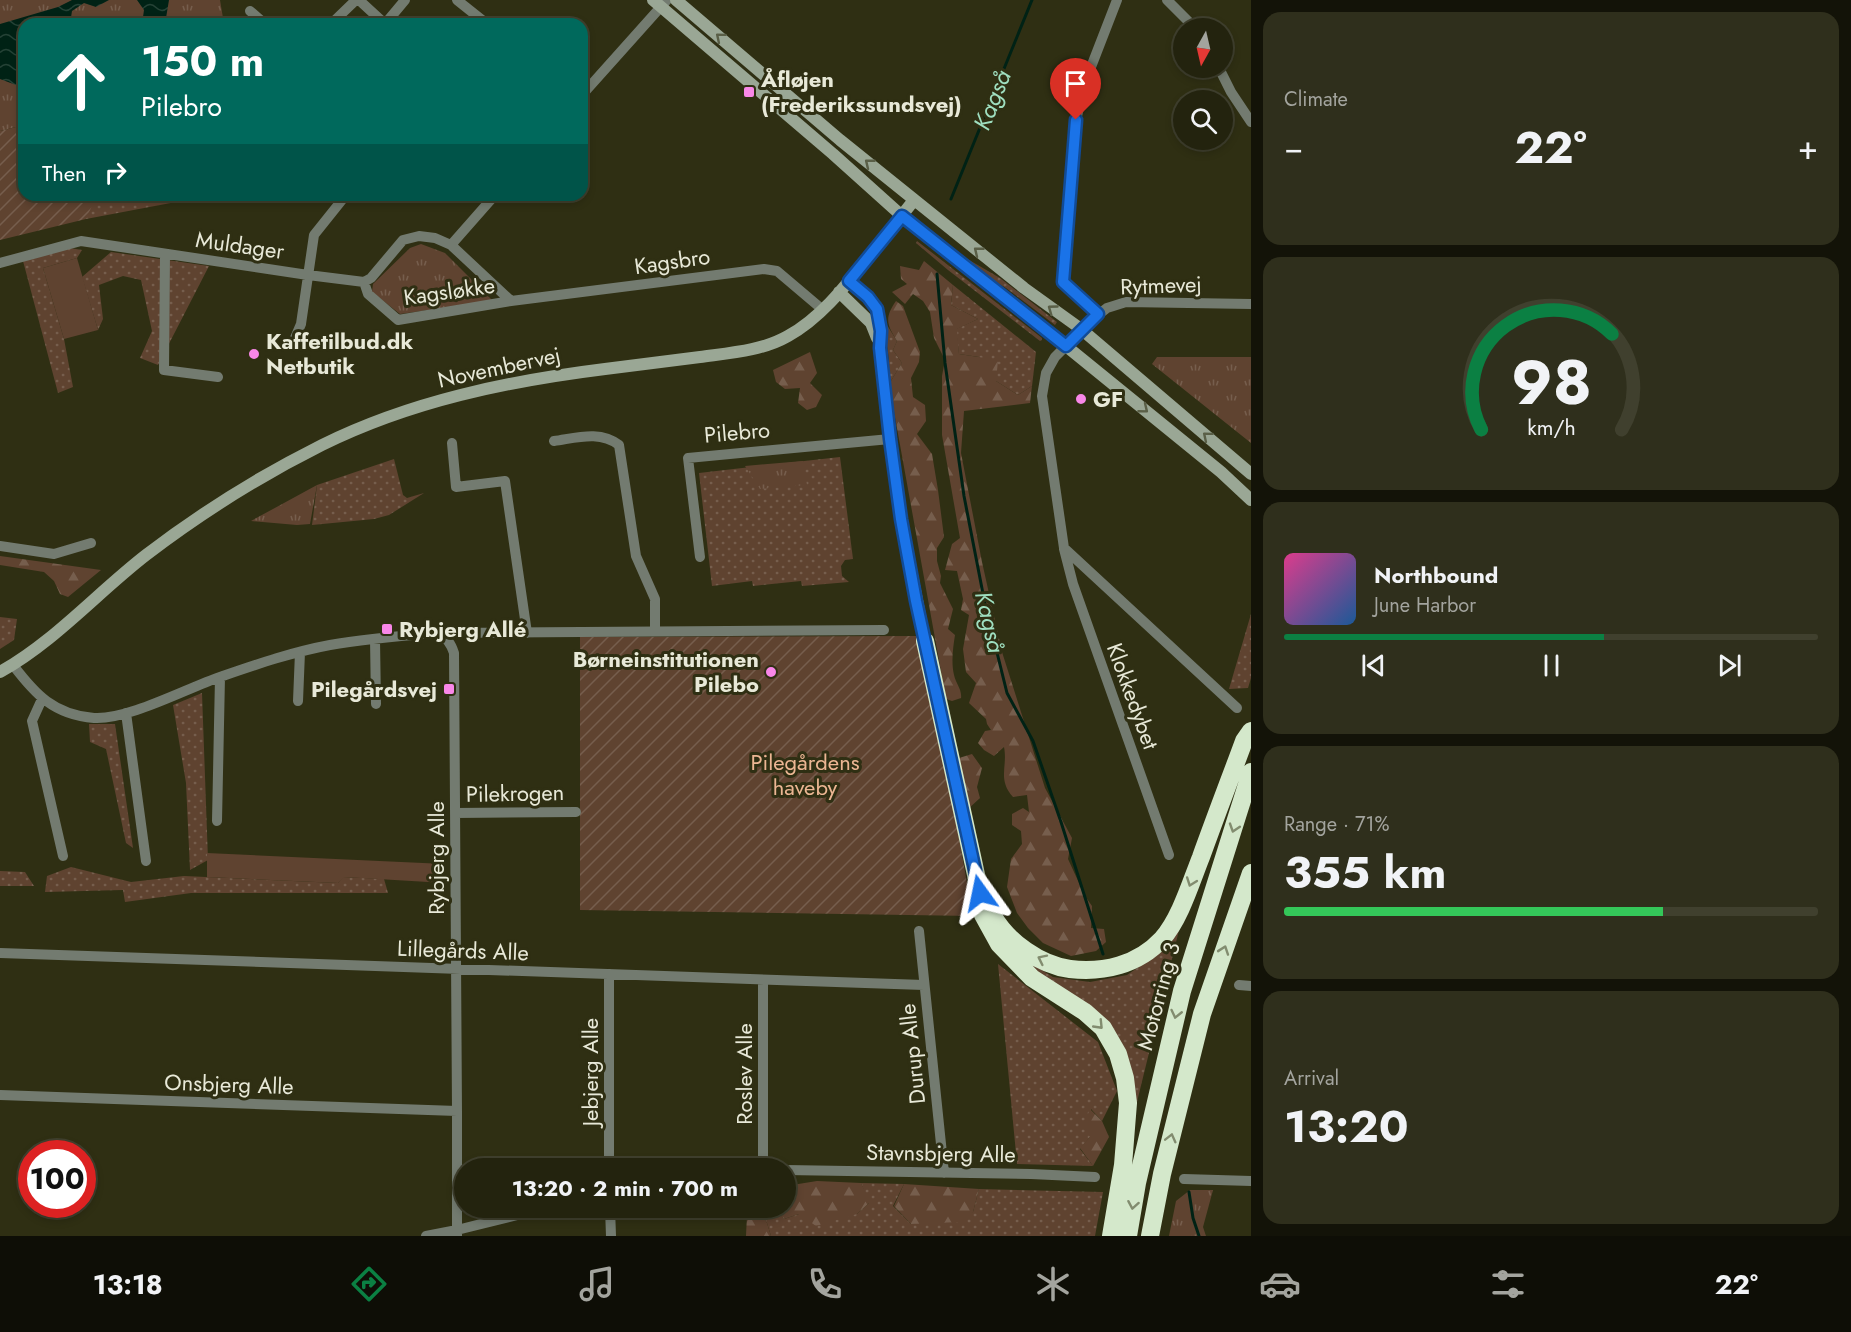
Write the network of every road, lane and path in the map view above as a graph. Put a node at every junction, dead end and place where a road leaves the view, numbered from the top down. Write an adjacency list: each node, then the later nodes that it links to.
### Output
1 (357, 0): 10 (street); 11 (street)
2 (405, 0): 12 (street)
3 (457, 0): 13 (street)
4 (676, 0): 18 (street, one-way to 4)
5 (1117, 0): 32 (street)
6 (1167, 0): 14 (street)
7 (661, 2): 16 (street); 21 (street)
8 (250, 11): 9 (street)
9 (258, 18)
10 (338, 18)
11 (378, 18)
12 (390, 18)
13 (478, 18)
14 (1185, 18)
15 (1225, 78): 17 (street)
16 (588, 88)
17 (1251, 122)
18 (914, 200): 21 (street, Novembervej); 33 (street, one-way to 18)
19 (341, 201): 25 (street)
20 (490, 201): 22 (street)
21 (902, 216): 26 (street, Novembervej); 35 (street)
22 (451, 245): 27 (street, Kagsløkke); 29 (street, Kagsløkke)
23 (165, 254): 24 (street, Muldager); 25 (street, Muldager); 37 (street, Muldager)
24 (0, 263)
25 (308, 275): 27 (street); 34 (street)
26 (849, 281): 28 (street, Novembervej); 36 (street)
27 (364, 282): 29 (street, Kagsløkke)
28 (839, 292): 31 (street, Novembervej); 36 (street)
29 (512, 301): 31 (street, Kagsbro)
30 (1251, 304): 32 (street, Rytmevej)
31 (823, 310): 54 (street, Novembervej)
32 (1098, 314): 33 (street, Rytmevej)
33 (1081, 329): 35 (street, Rytmevej); 41 (street, one-way to 33)
34 (295, 338)
35 (1066, 346): 42 (street, one-way to 42); 45 (street, Klokkedybet)
36 (880, 348): 38 (street)
37 (218, 377)
38 (890, 439): 46 (street, Pilebro); 52 (street)
39 (554, 441): 48 (street)
40 (452, 443): 50 (street)
41 (1251, 474)
42 (1251, 500)
43 (91, 543): 44 (street)
44 (0, 546)
45 (1064, 548): 60 (street, Klokkedybet); 67 (street, Klokkedybet)
46 (700, 557)
47 (884, 630): 48 (street)
48 (655, 632): 50 (street)
49 (434, 633): 50 (street); 51 (street); 65 (street, Rybjerg Alle)
50 (527, 633)
51 (375, 639): 53 (street); 59 (street)
52 (925, 642): 71 (highway)
53 (300, 652): 56 (street); 58 (street)
54 (13, 665): 55 (street, Novembervej); 57 (street)
55 (0, 672)
56 (220, 677): 61 (street); 66 (street)
57 (42, 699): 61 (street); 68 (street)
58 (298, 701)
59 (376, 704)
60 (1237, 708)
61 (126, 713): 69 (street)
62 (1251, 730): 71 (highway, one-way to 71)
63 (1251, 772): 95 (highway, Motorring 3, one-way to 95)
64 (576, 812): 65 (street, Pilekrogen)
65 (455, 813): 74 (street, Rybjerg Alle)
66 (216, 821)
67 (1169, 855)
68 (63, 856)
69 (146, 861)
70 (1251, 873): 96 (highway, one-way to 70)
71 (980, 893): 94 (highway, one-way to 94)
72 (919, 931): 77 (street, Durup Alle)
73 (0, 953): 74 (street, Lillegårds Alle)
74 (456, 969): 75 (street, Lillegårds Alle); 81 (street, Rybjerg Alle)
75 (609, 974): 76 (street, Lillegårds Alle); 82 (street, Jebjerg Alle)
76 (763, 980): 77 (street, Lillegårds Alle); 83 (street, Roslev Alle)
77 (924, 985): 85 (street, Durup Alle)
78 (1239, 985): 79 (street)
79 (1251, 986)
80 (0, 1095): 81 (street, Onsbjerg Alle)
81 (457, 1111): 91 (street, Rybjerg Alle)
82 (609, 1158)
83 (763, 1158)
84 (796, 1170): 85 (street, Stavnsbjerg Alle)
85 (944, 1173): 86 (street, Stavnsbjerg Alle)
86 (1095, 1177)
87 (1184, 1179): 88 (street)
88 (1251, 1181)
89 (510, 1218): 91 (street)
90 (610, 1218): 93 (street)
91 (457, 1233): 92 (street)
92 (426, 1236)
93 (610, 1236)
94 (1111, 1236)
95 (1128, 1236)
96 (1150, 1236)

